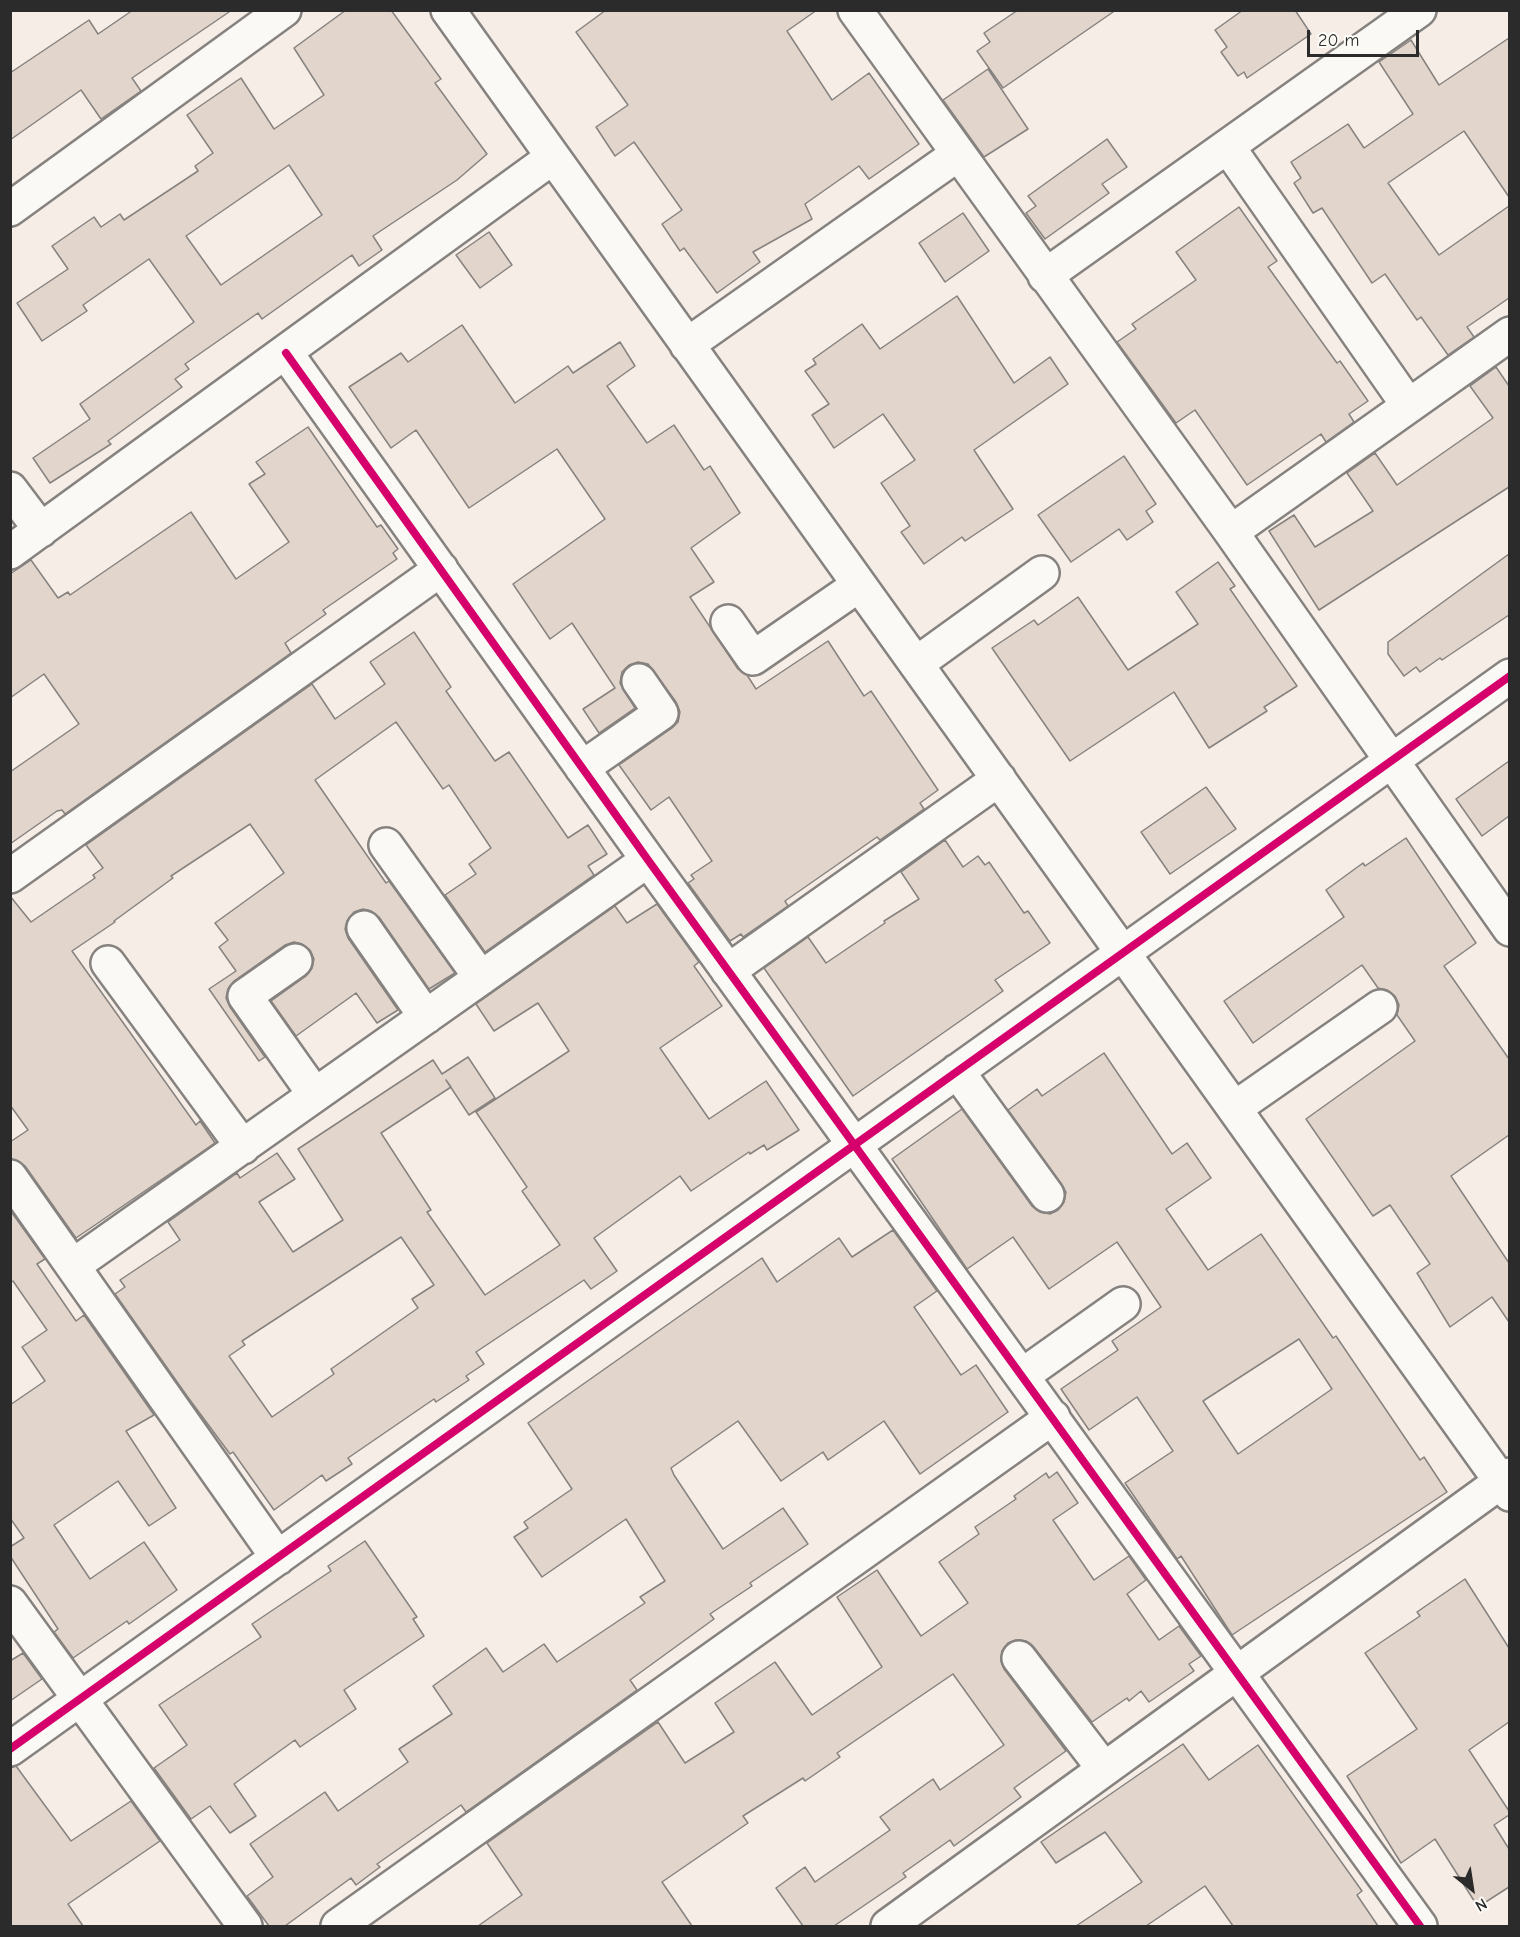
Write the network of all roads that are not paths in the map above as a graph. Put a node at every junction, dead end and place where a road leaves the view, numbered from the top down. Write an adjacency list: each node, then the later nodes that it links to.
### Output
1 (284, 10): 8 (street)
2 (448, 10): 7 (street)
3 (1419, 10): 5 (street)
4 (856, 11): 6 (street)
5 (1227, 147): 9 (street); 13 (street)
6 (958, 154): 9 (street); 11 (street)
7 (553, 157): 11 (street); 12 (street)
8 (10, 209)
9 (1045, 276): 16 (street)
10 (1509, 334): 13 (street)
11 (687, 345): 20 (street)
12 (286, 353): 15 (street); 18 (street)
13 (1408, 405): 16 (street)
14 (10, 489): 15 (street)
15 (41, 530): 17 (street)
16 (1232, 532): 25 (street)
17 (10, 552)
18 (441, 569): 26 (street); 30 (street)
19 (1042, 573): 22 (street)
20 (859, 585): 21 (street); 22 (street)
21 (728, 622)
22 (916, 664): 27 (street)
23 (1509, 676): 25 (street)
24 (639, 681): 26 (street)
25 (1391, 760): 32 (street); 33 (street)
26 (582, 768): 29 (street)
27 (999, 779): 33 (street); 36 (street)
28 (386, 845): 37 (street)
29 (648, 860): 36 (street); 37 (street)
30 (10, 876)
31 (364, 928): 39 (street)
32 (1509, 929)
33 (1123, 951): 40 (street); 42 (street)
34 (296, 961): 41 (street)
35 (108, 963): 44 (street)
36 (728, 971): 43 (street)
37 (481, 978): 39 (street)
38 (1380, 1007): 42 (street)
39 (426, 1017): 41 (street)
40 (957, 1071): 43 (street); 46 (street)
41 (315, 1095): 44 (street)
42 (1235, 1108): 51 (street)
43 (855, 1145): 49 (street); 52 (street)
44 (243, 1146): 47 (street)
45 (10, 1177): 47 (street)
46 (1047, 1195)
47 (74, 1265): 52 (street)
48 (1123, 1304): 49 (street)
49 (1023, 1376): 50 (street)
50 (1053, 1417): 55 (street); 60 (street)
51 (1506, 1484): 55 (street)
52 (278, 1558): 56 (street)
53 (10, 1603): 56 (street)
54 (1019, 1658): 58 (street)
55 (1236, 1672): 58 (street); 62 (street)
56 (80, 1699): 57 (street); 59 (street)
57 (10, 1749)
58 (1104, 1769): 61 (street)
59 (245, 1926)
60 (338, 1926)
61 (888, 1926)
62 (1420, 1926)

